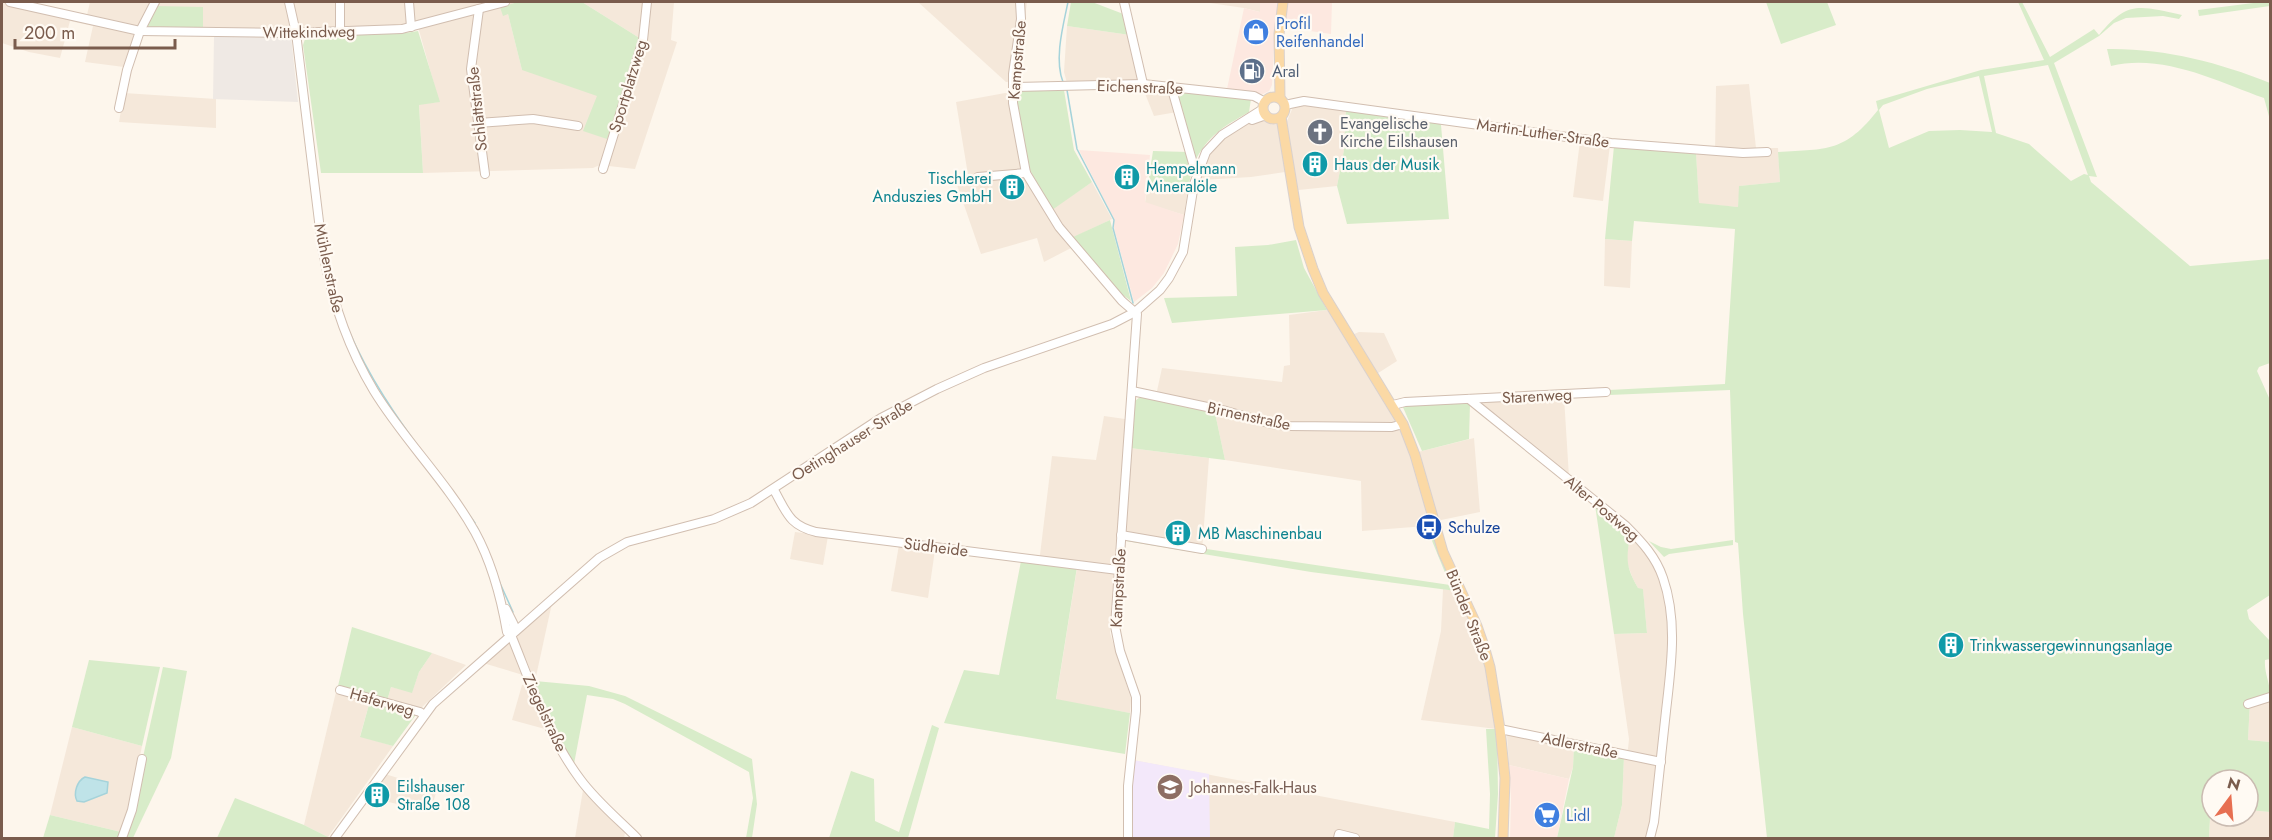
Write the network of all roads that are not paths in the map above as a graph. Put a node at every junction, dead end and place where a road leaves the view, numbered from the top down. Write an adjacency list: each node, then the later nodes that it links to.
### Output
1 (10, 2): 13 (street, Wittekindweg)
2 (155, 2): 13 (street)
3 (289, 2): 15 (street, Mühlenstraße)
4 (340, 2): 14 (street)
5 (409, 2): 12 (street)
6 (505, 2): 11 (street)
7 (647, 2): 24 (street, Sportplatzweg)
8 (1020, 2): 18 (street, Kampstraße)
9 (1124, 2): 16 (street)
10 (1281, 2): 20 (main road, Bünder Straße)
11 (477, 7): 12 (street, Wittekindweg); 21 (street, Schlattstraße)
12 (411, 27): 14 (street, Wittekindweg)
13 (140, 31): 15 (street, Wittekindweg); 19 (street)
14 (340, 31): 15 (street, Wittekindweg)
15 (296, 33): 42 (street, Mühlenstraße)
16 (1143, 84): 17 (street, Eichenstraße); 18 (street, Eichenstraße)
17 (1171, 86): 20 (street, Eichenstraße); 25 (street)
18 (1013, 87): 26 (street, Kampstraße)
19 (119, 108)
20 (1273, 108): 23 (street, Martin-Luther-Straße); 25 (street, Oetinghauser Straße); 36 (main road, Bünder Straße)
21 (478, 123): 22 (street); 27 (street, Schlattstraße)
22 (578, 126)
23 (1767, 152)
24 (603, 169)
25 (1198, 171): 30 (street, Oetinghauser Straße)
26 (1026, 173): 28 (street); 29 (street, Kampstraße)
27 (484, 174)
28 (978, 177)
29 (1122, 302): 30 (street, Kampstraße); 31 (street, Kampstraße)
30 (1135, 312): 31 (street, Oetinghauser Straße); 32 (street, Kampstraße)
31 (1127, 317): 32 (street, Kampstraße); 38 (street, Oetinghauser Straße)
32 (1136, 334): 33 (street, Kampstraße)
33 (1132, 391): 37 (street, Birnenstraße); 39 (street, Kampstraße)
34 (1606, 392): 35 (street, Starenweg)
35 (1468, 399): 36 (street); 49 (street, Alter Postweg)
36 (1391, 403): 37 (main road, Bünder Straße)
37 (1403, 424): 47 (main road, Bünder Straße)
38 (774, 490): 41 (street, Südheide); 42 (street, Oetinghauser Straße)
39 (1121, 535): 40 (street); 41 (street, Kampstraße)
40 (1202, 549)
41 (1118, 570): 53 (street, Kampstraße)
42 (511, 635): 46 (street, Oetinghauser Straße); 52 (street, Ziegelstraße)
43 (340, 690): 46 (street, Haferweg)
44 (2271, 698): 45 (street)
45 (2248, 704)
46 (424, 715): 51 (street, Oetinghauser Straße)
47 (1500, 729): 49 (street, Adlerstraße); 56 (main road, Bünder Straße)
48 (142, 759): 50 (street)
49 (1661, 762): 57 (street, Alter Postweg)
50 (122, 838)
51 (334, 838)
52 (637, 838)
53 (1128, 838)
54 (1338, 838): 55 (street)
55 (1355, 838)
56 (1503, 838)
57 (1650, 838)

